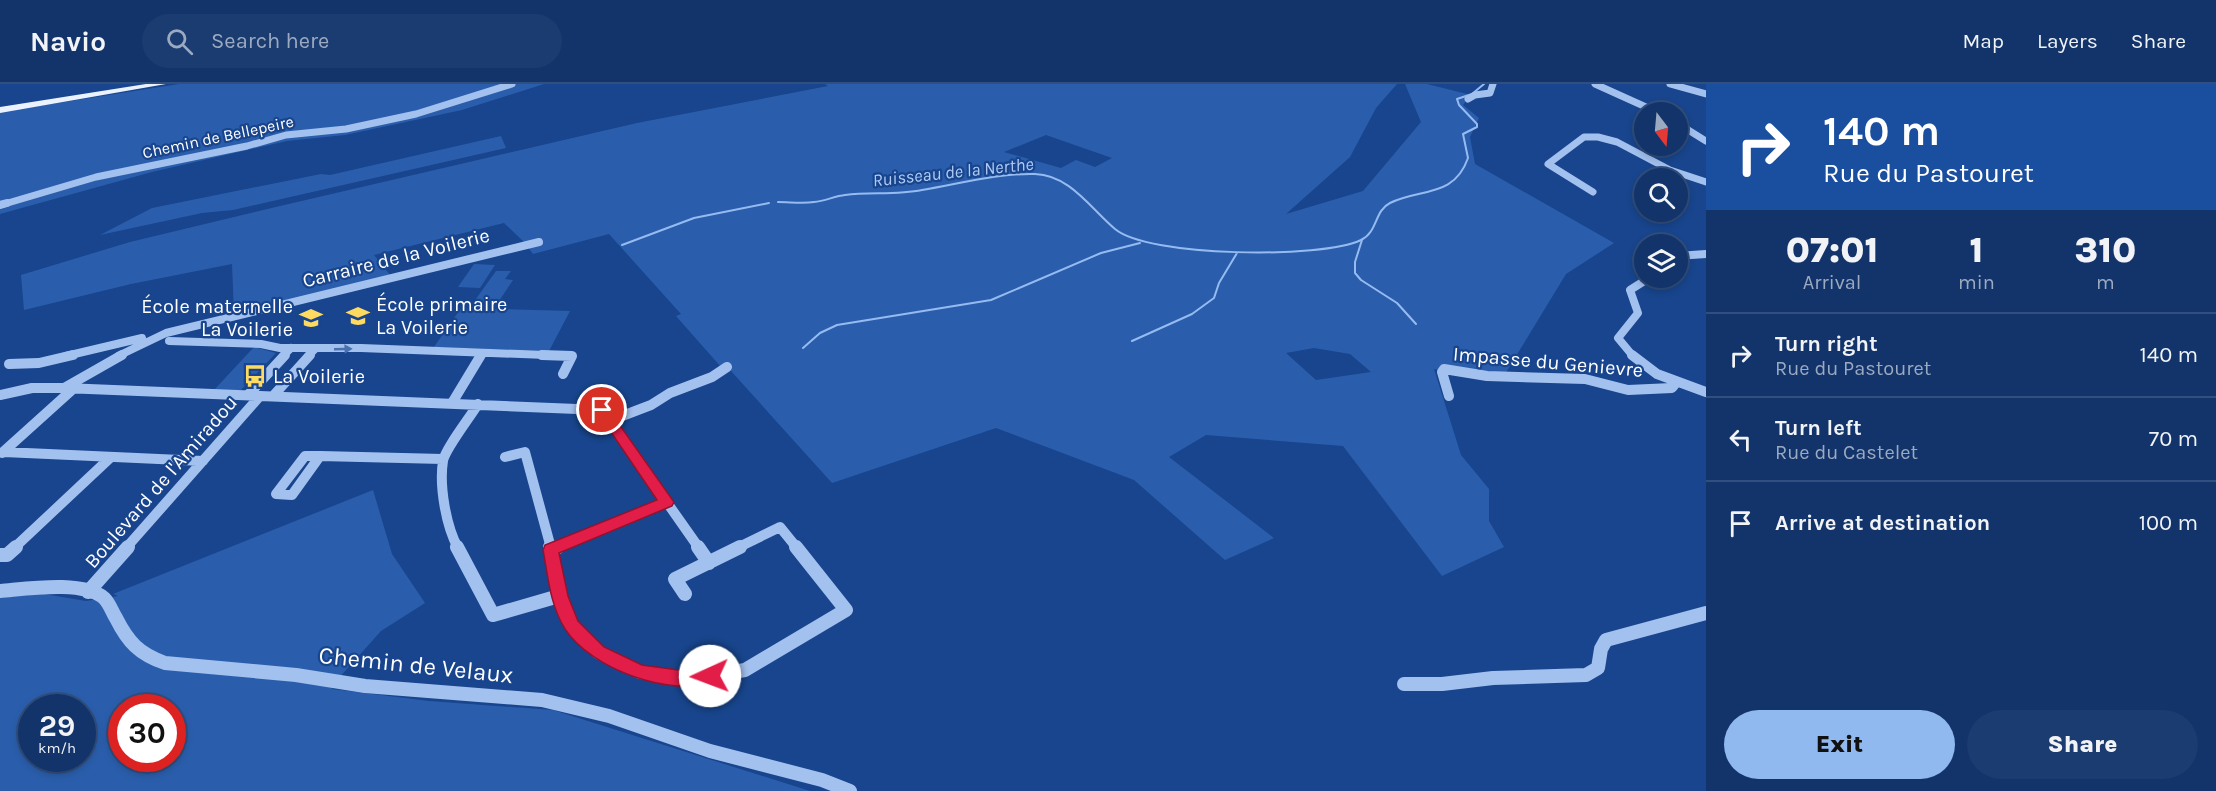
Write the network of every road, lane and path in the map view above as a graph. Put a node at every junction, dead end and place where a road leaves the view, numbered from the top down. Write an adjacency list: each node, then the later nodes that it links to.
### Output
1 (152, 84): 10 (main road)
2 (162, 84): 10 (main road)
3 (512, 84): 15 (street, Chemin de Bellepeire)
4 (1492, 84): 8 (street)
5 (1594, 84): 9 (street)
6 (1671, 84): 7 (street)
7 (1706, 94)
8 (1468, 99)
9 (1634, 102)
10 (0, 109)
11 (1688, 130): 12 (street)
12 (1706, 141)
13 (1706, 182): 14 (street)
14 (1593, 192)
15 (0, 205)
16 (539, 242): 20 (street, Carraire de la Voilerie)
17 (1706, 254): 18 (street)
18 (1688, 255)
19 (1634, 287): 28 (street)
20 (151, 338): 25 (street); 29 (street, Carraire de la Voilerie)
21 (169, 341): 22 (street)
22 (291, 348): 23 (street); 32 (street, Boulevard de l'Amiradou)
23 (315, 349): 24 (street, one-way to 24); 33 (street)
24 (482, 353): 27 (street); 35 (street)
25 (9, 364)
26 (727, 367): 37 (street)
27 (563, 374)
28 (1676, 383): 30 (street); 34 (street, Impasse du Genievre)
29 (68, 388): 31 (street); 32 (street); 38 (street, Carraire de la Voilerie)
30 (1706, 392)
31 (0, 395)
32 (254, 395): 33 (street); 43 (street, Boulevard de l'Amiradou)
33 (273, 396): 35 (street)
34 (1449, 396)
35 (452, 403): 36 (street)
36 (478, 404): 37 (street); 42 (street)
37 (609, 421): 44 (street)
38 (2, 454): 40 (street)
39 (320, 456): 42 (street)
40 (111, 457): 43 (street); 46 (street)
41 (505, 457): 45 (street)
42 (443, 459): 51 (street)
43 (203, 461): 49 (street, Boulevard de l'Amiradou)
44 (666, 502): 45 (street); 47 (street)
45 (551, 550): 51 (street)
46 (0, 555)
47 (709, 563): 50 (street); 51 (street)
48 (0, 591): 49 (street, Chemin de Velaux)
49 (88, 592): 54 (street, Chemin de Velaux)
50 (685, 594)
51 (559, 596)
52 (1706, 613): 53 (street)
53 (1404, 684)
54 (850, 791)

